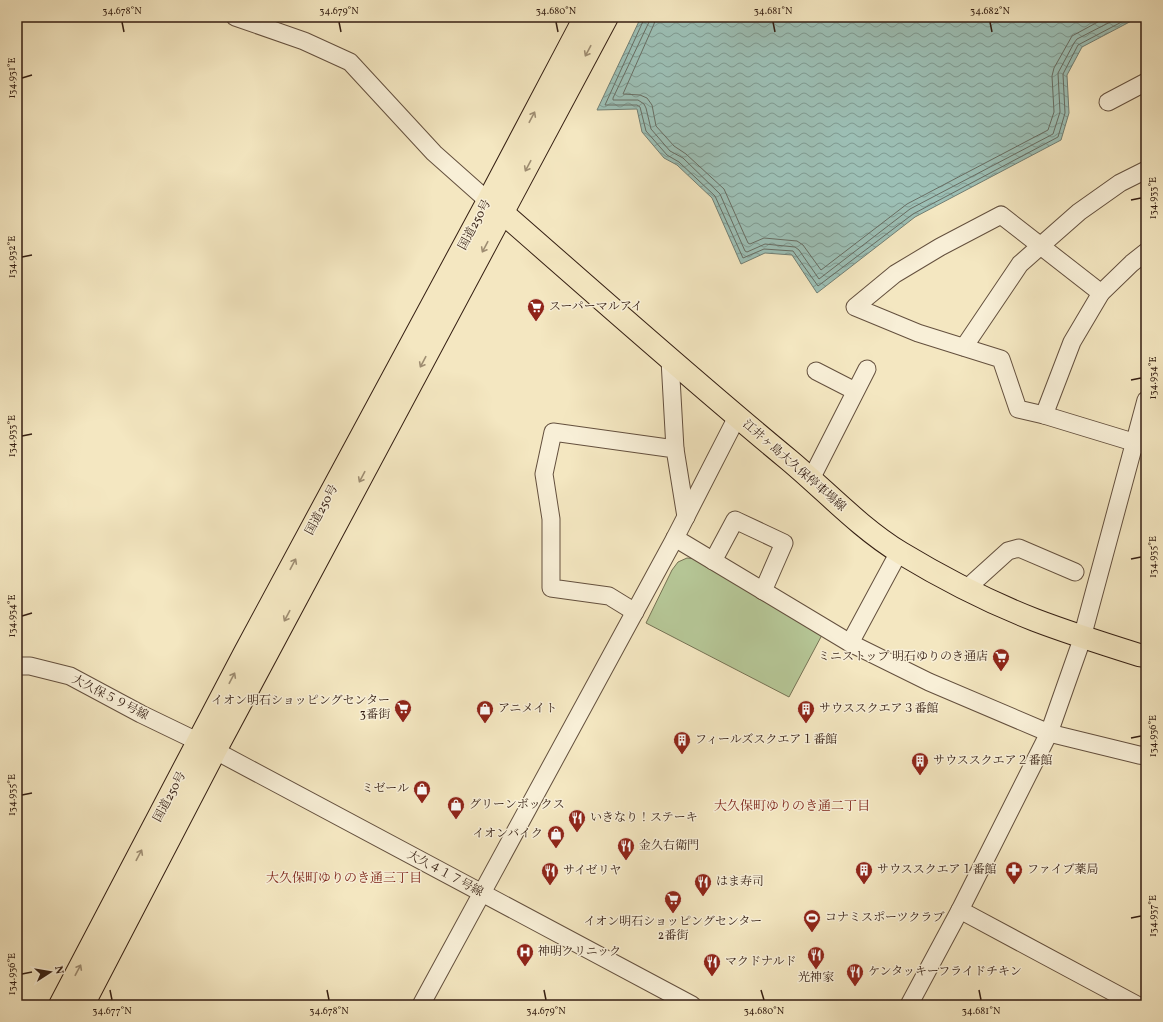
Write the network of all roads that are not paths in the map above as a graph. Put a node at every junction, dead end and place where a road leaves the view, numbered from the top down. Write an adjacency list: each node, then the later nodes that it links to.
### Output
1 (235, 17): 4 (street)
2 (585, 17): 8 (main road, 国道250号, one-way to 2)
3 (607, 17): 8 (main road, 国道250号, one-way to 8)
4 (258, 21): 8 (street)
5 (1146, 82): 6 (street)
6 (1108, 102)
7 (1146, 170): 9 (street)
8 (495, 207): 13 (main road, 江井ヶ島大久保停車場線); 36 (main road, 国道250号)
9 (1039, 246): 11 (street); 12 (street); 12 (street)
10 (1146, 252): 11 (street)
11 (1101, 293): 18 (street)
12 (964, 347): 18 (street)
13 (670, 360): 19 (main road, 江井ヶ島大久保停車場線); 21 (street)
14 (867, 368): 16 (street)
15 (816, 371): 16 (street)
16 (855, 391): 22 (street)
17 (1146, 400): 20 (street)
18 (1044, 415): 20 (street)
19 (737, 417): 22 (main road, 江井ヶ島大久保停車場線); 23 (street)
20 (1140, 444): 31 (street)
21 (675, 449): 23 (street); 30 (street)
22 (811, 479): 25 (main road, 江井ヶ島大久保停車場線)
23 (686, 517): 24 (street)
24 (675, 538): 26 (street); 30 (street)
25 (899, 552): 28 (main road, 江井ヶ島大久保停車場線); 32 (street)
26 (713, 561): 29 (street); 29 (street)
27 (1075, 572): 28 (street)
28 (966, 589): 31 (main road, 江井ヶ島大久保停車場線)
29 (763, 591): 32 (street)
30 (635, 612): 38 (street)
31 (1082, 637): 33 (main road, 江井ヶ島大久保停車場線); 35 (street)
32 (850, 643): 35 (street)
33 (1146, 656)
34 (17, 666): 36 (street, 大久保５９号線)
35 (1049, 733): 37 (street); 39 (street)
36 (207, 746): 38 (street, 大久４１７号線); 40 (main road, 国道250号, one-way to 36); 41 (main road, 国道250号)
37 (1146, 756)
38 (482, 894): 42 (street); 43 (street, 大久４１７号線)
39 (960, 910): 44 (street); 45 (street)
40 (60, 1005)
41 (83, 1005)
42 (422, 1005)
43 (692, 1005)
44 (909, 1005)
45 (1137, 1005)

